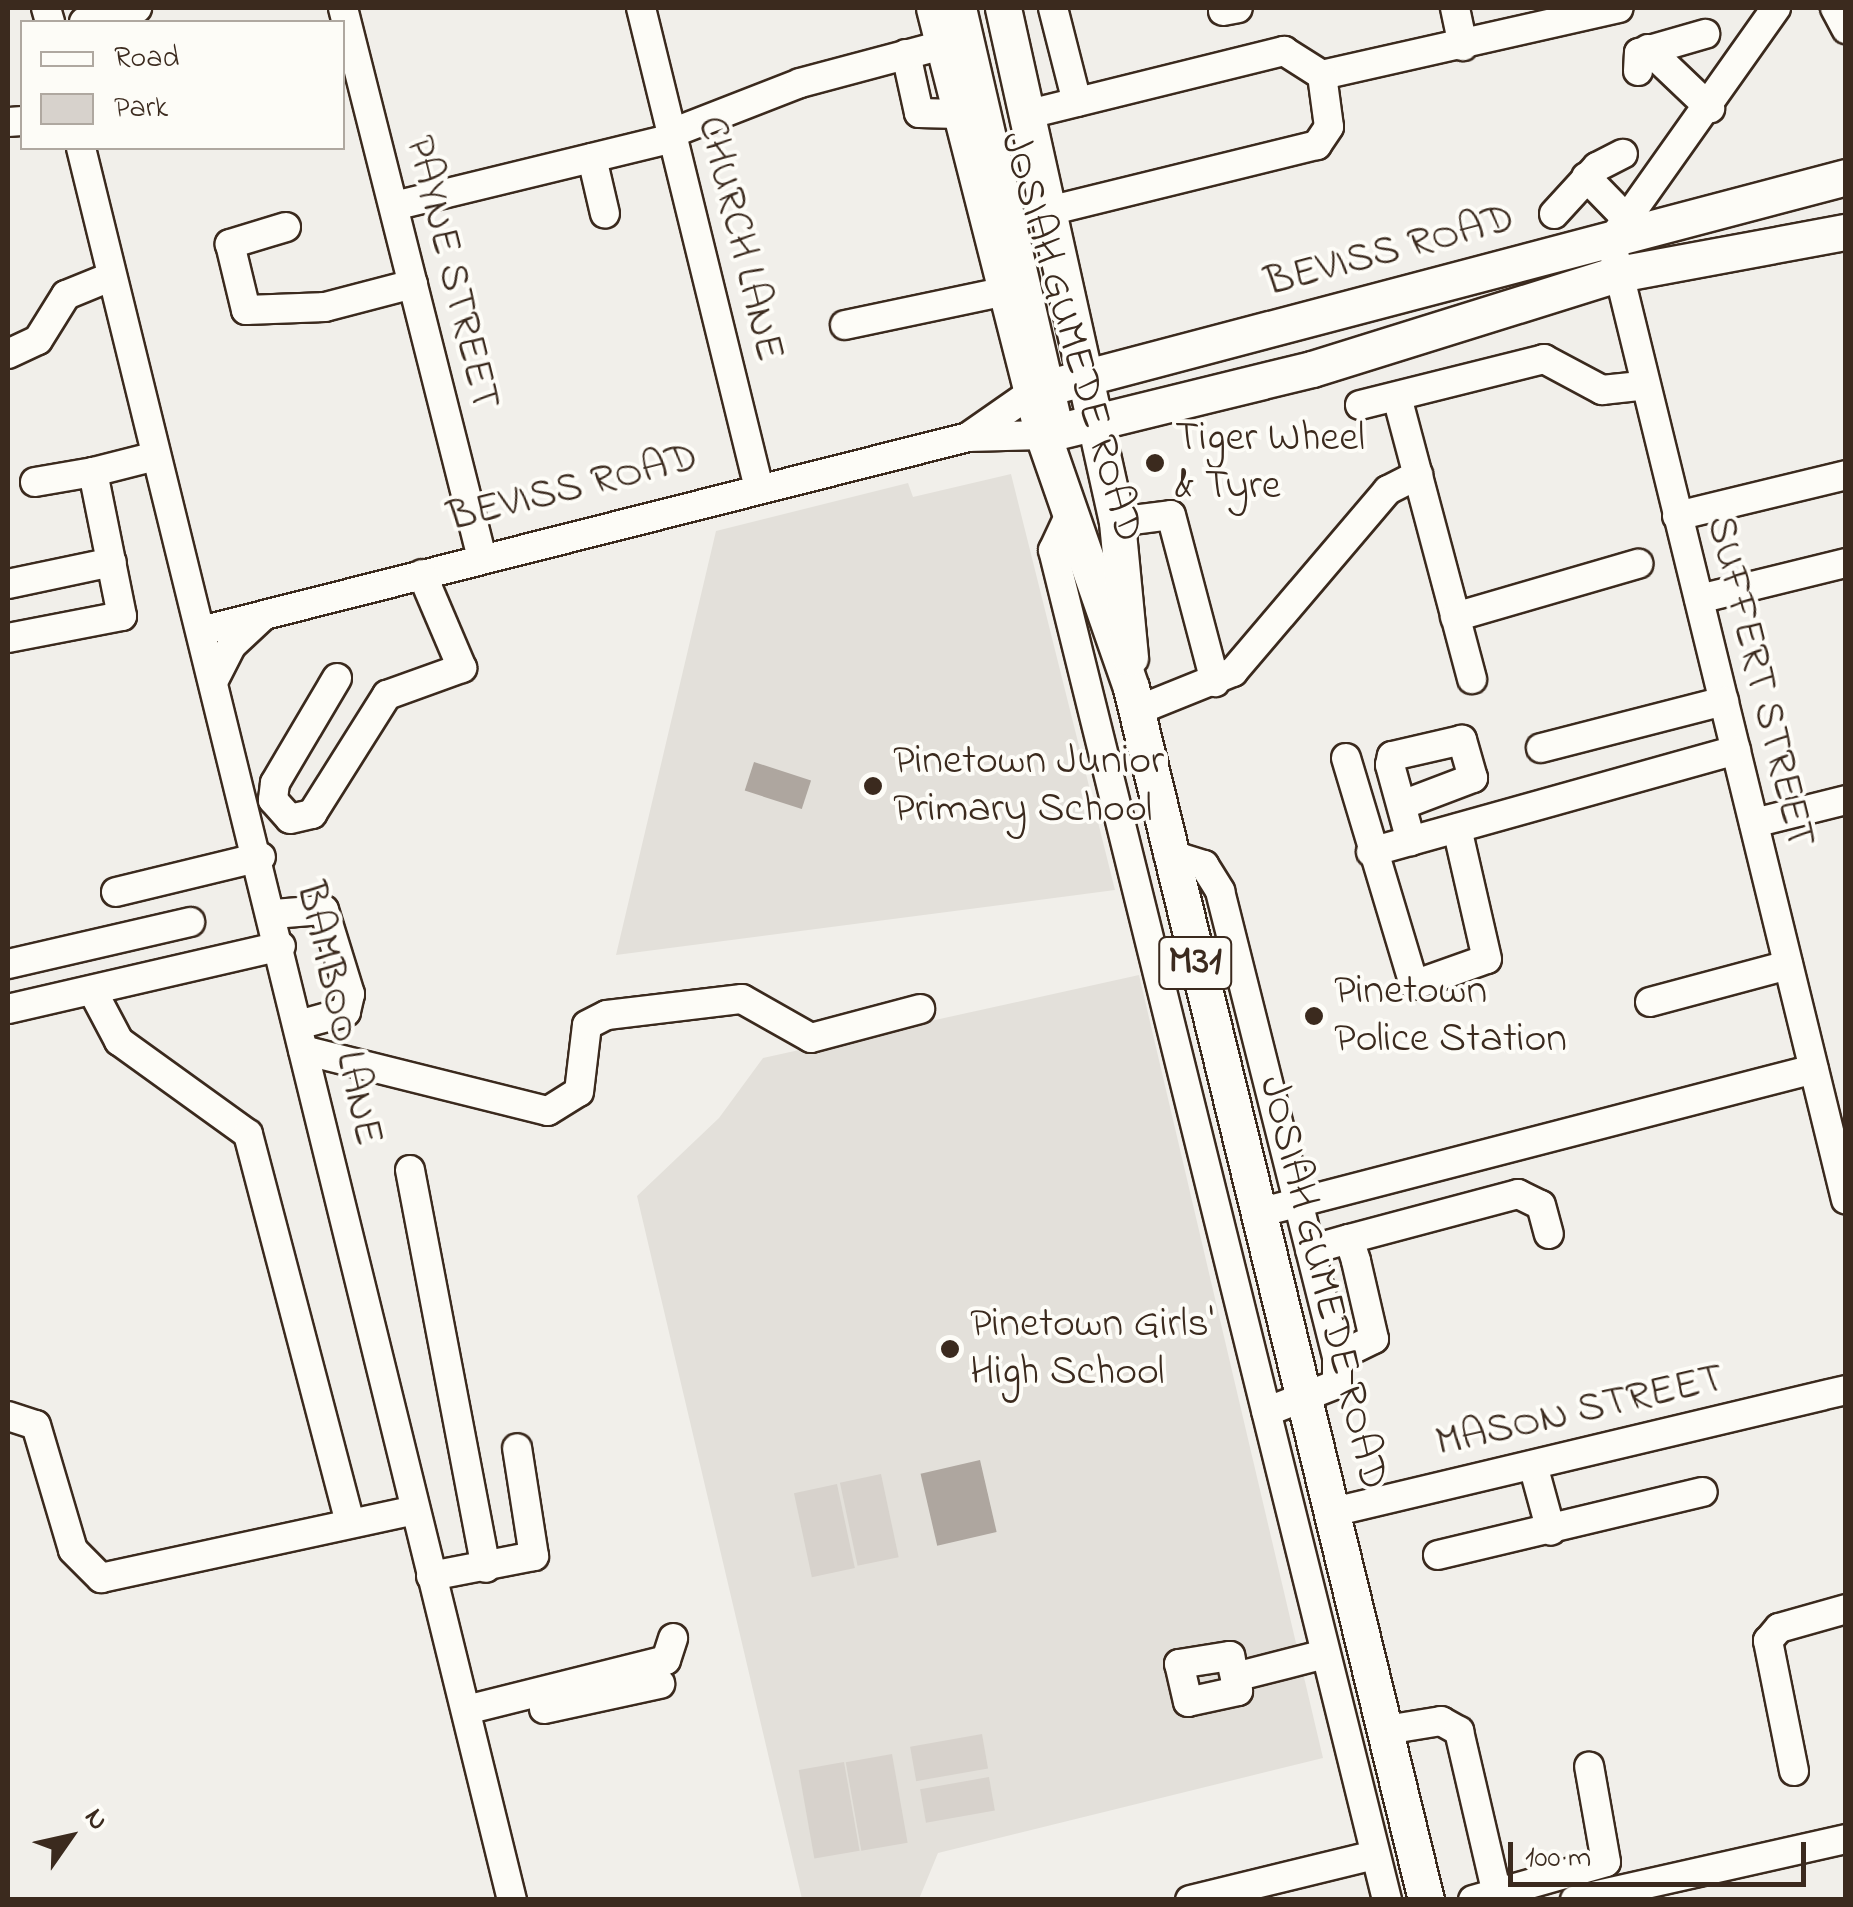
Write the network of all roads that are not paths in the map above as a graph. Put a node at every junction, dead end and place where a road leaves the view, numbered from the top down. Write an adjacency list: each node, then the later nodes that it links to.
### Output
1 (136, 8): 12 (street)
2 (343, 8): 29 (street, PAYNE STREET)
3 (641, 8): 23 (street, CHURCH LANE)
4 (934, 8): 15 (main road, JOSIAH GUMEDE ROAD / M31)
5 (962, 8): 43 (street)
6 (1003, 8): 22 (main road, JOSIAH GUMEDE ROAD / M31)
7 (1053, 8): 19 (street)
8 (1455, 8): 16 (street)
9 (1618, 8): 16 (street)
10 (1776, 8): 20 (street)
11 (1835, 8): 13 (street)
12 (96, 20)
13 (1846, 29)
14 (1705, 34): 20 (street)
15 (943, 45): 17 (street); 21 (main road, JOSIAH GUMEDE ROAD / M31)
16 (1462, 46): 18 (street)
17 (906, 54): 21 (street); 23 (street)
18 (1322, 75): 19 (street); 30 (street)
19 (1077, 102): 22 (street)
20 (1710, 108): 35 (street)
21 (959, 114): 38 (main road, JOSIAH GUMEDE ROAD / M31)
22 (1029, 114): 30 (main road, JOSIAH GUMEDE ROAD / M31)
23 (672, 136): 26 (street); 54 (street, CHURCH LANE)
24 (81, 150): 36 (street, BAMBOO LANE)
25 (1622, 154): 27 (street)
26 (592, 158): 29 (street); 31 (street)
27 (1586, 177): 32 (street); 35 (street)
28 (1846, 177): 35 (main road, BEVISS ROAD)
29 (394, 206): 37 (street, PAYNE STREET)
30 (1050, 211): 41 (main road, JOSIAH GUMEDE ROAD / M31)
31 (605, 214)
32 (1554, 214)
33 (286, 228): 37 (street)
34 (1846, 232): 35 (main road, BEVISS ROAD)
35 (1616, 244): 41 (main road, BEVISS ROAD); 42 (street, SUFFERT STREET); 46 (main road, BEVISS ROAD)
36 (110, 277): 40 (street); 49 (street, BAMBOO LANE)
37 (413, 284): 58 (street, PAYNE STREET)
38 (1002, 292): 39 (street); 43 (main road, JOSIAH GUMEDE ROAD / M31)
39 (845, 325)
40 (8, 354)
41 (1084, 378): 43 (main road, BEVISS ROAD); 46 (main road, JOSIAH GUMEDE ROAD / M31)
42 (1641, 386): 44 (street); 56 (street, SUFFERT STREET)
43 (1042, 389): 47 (main road, JOSIAH GUMEDE ROAD / M31); 48 (street, BEVISS ROAD)
44 (1397, 397): 45 (street); 51 (street)
45 (1360, 405)
46 (1094, 421): 47 (main road, BEVISS ROAD); 57 (main road, JOSIAH GUMEDE ROAD / M31)
47 (1051, 432): 48 (street, BEVISS ROAD); 55 (main road, JOSIAH GUMEDE ROAD / M31)
48 (968, 437): 54 (street, BEVISS ROAD)
49 (156, 456): 50 (street); 67 (street, BAMBOO LANE)
50 (93, 472): 53 (street); 59 (street)
51 (1418, 474): 66 (street); 72 (street)
52 (1846, 475): 56 (street)
53 (35, 482)
54 (759, 489): 58 (street, BEVISS ROAD)
55 (1070, 514): 73 (main road, JOSIAH GUMEDE ROAD / M31); 108 (street)
56 (1677, 516): 64 (street, SUFFERT STREET)
57 (1117, 522): 72 (street); 73 (main road, JOSIAH GUMEDE ROAD / M31)
58 (482, 558): 62 (street, BEVISS ROAD)
59 (112, 562): 63 (street); 68 (street)
60 (1638, 564): 66 (street)
61 (1846, 564): 64 (street)
62 (422, 574): 65 (street, BEVISS ROAD); 69 (street)
63 (8, 584)
64 (1700, 599): 74 (street, SUFFERT STREET)
65 (266, 614): 67 (street, BEVISS ROAD); 70 (street)
66 (1455, 617): 71 (street)
67 (201, 631): 70 (street, BAMBOO LANE)
68 (8, 638)
69 (337, 678)
70 (214, 680): 85 (street, BAMBOO LANE)
71 (1472, 680)
72 (1216, 682): 73 (street)
73 (1133, 700): 84 (main road, JOSIAH GUMEDE ROAD / M31)
74 (1724, 700): 75 (street); 76 (street, SUFFERT STREET)
75 (1541, 748)
76 (1736, 750): 80 (street, SUFFERT STREET); 81 (street)
77 (1346, 758): 83 (street)
78 (1846, 800): 80 (street)
79 (1402, 805): 82 (street)
80 (1754, 823): 90 (street, SUFFERT STREET)
81 (1457, 828): 82 (street); 83 (street)
82 (1411, 840): 83 (street)
83 (1371, 852)
84 (1168, 854): 100 (street); 101 (main road, JOSIAH GUMEDE ROAD / M31)
85 (260, 858): 86 (street); 87 (street, BAMBOO LANE)
86 (116, 892)
87 (274, 914): 88 (street, BAMBOO LANE); 96 (street)
88 (280, 946): 91 (street); 96 (street, BAMBOO LANE)
89 (8, 964): 91 (street)
90 (1788, 965): 93 (street); 97 (street, SUFFERT STREET)
91 (171, 971): 92 (street)
92 (92, 990): 94 (street); 115 (street)
93 (1650, 1002)
94 (8, 1009)
95 (920, 1009): 96 (street)
96 (300, 1038): 113 (street, BAMBOO LANE)
97 (1814, 1069): 99 (street, SUFFERT STREET); 100 (street)
98 (410, 1170): 118 (street)
99 (1846, 1200)
100 (1298, 1202): 101 (street); 104 (street)
101 (1258, 1213): 107 (main road, JOSIAH GUMEDE ROAD / M31)
102 (1549, 1234): 103 (street)
103 (1348, 1238): 104 (street); 105 (street)
104 (1310, 1250): 105 (street)
105 (1336, 1357): 107 (street)
106 (1846, 1390): 111 (street, MASON STREET)
107 (1306, 1401): 108 (street); 114 (main road, JOSIAH GUMEDE ROAD / M31)
108 (1266, 1412): 122 (street)
109 (8, 1416): 115 (street)
110 (517, 1448): 118 (street)
111 (1532, 1465): 114 (street, MASON STREET); 116 (street)
112 (1703, 1492): 116 (street)
113 (415, 1510): 115 (street); 119 (street, BAMBOO LANE)
114 (1333, 1512): 126 (main road, JOSIAH GUMEDE ROAD / M31)
115 (350, 1522)
116 (1551, 1531): 117 (street)
117 (1438, 1556)
118 (486, 1568): 119 (street)
119 (431, 1576): 125 (street, BAMBOO LANE)
120 (1846, 1609): 129 (street)
121 (672, 1638): 125 (street)
122 (1325, 1654): 123 (street); 130 (street)
123 (1234, 1677)
124 (660, 1684): 125 (street)
125 (467, 1718): 134 (street, BAMBOO LANE)
126 (1386, 1730): 128 (main road, JOSIAH GUMEDE ROAD / M31); 133 (street)
127 (1589, 1766): 133 (street)
128 (1395, 1769): 130 (street); 137 (main road, JOSIAH GUMEDE ROAD / M31)
129 (1794, 1771)
130 (1355, 1780): 132 (street)
131 (1845, 1838): 138 (street)
132 (1375, 1855): 135 (street); 136 (street)
133 (1485, 1897)
134 (512, 1900)
135 (1190, 1900)
136 (1387, 1900)
137 (1426, 1900)
138 (1575, 1900)

